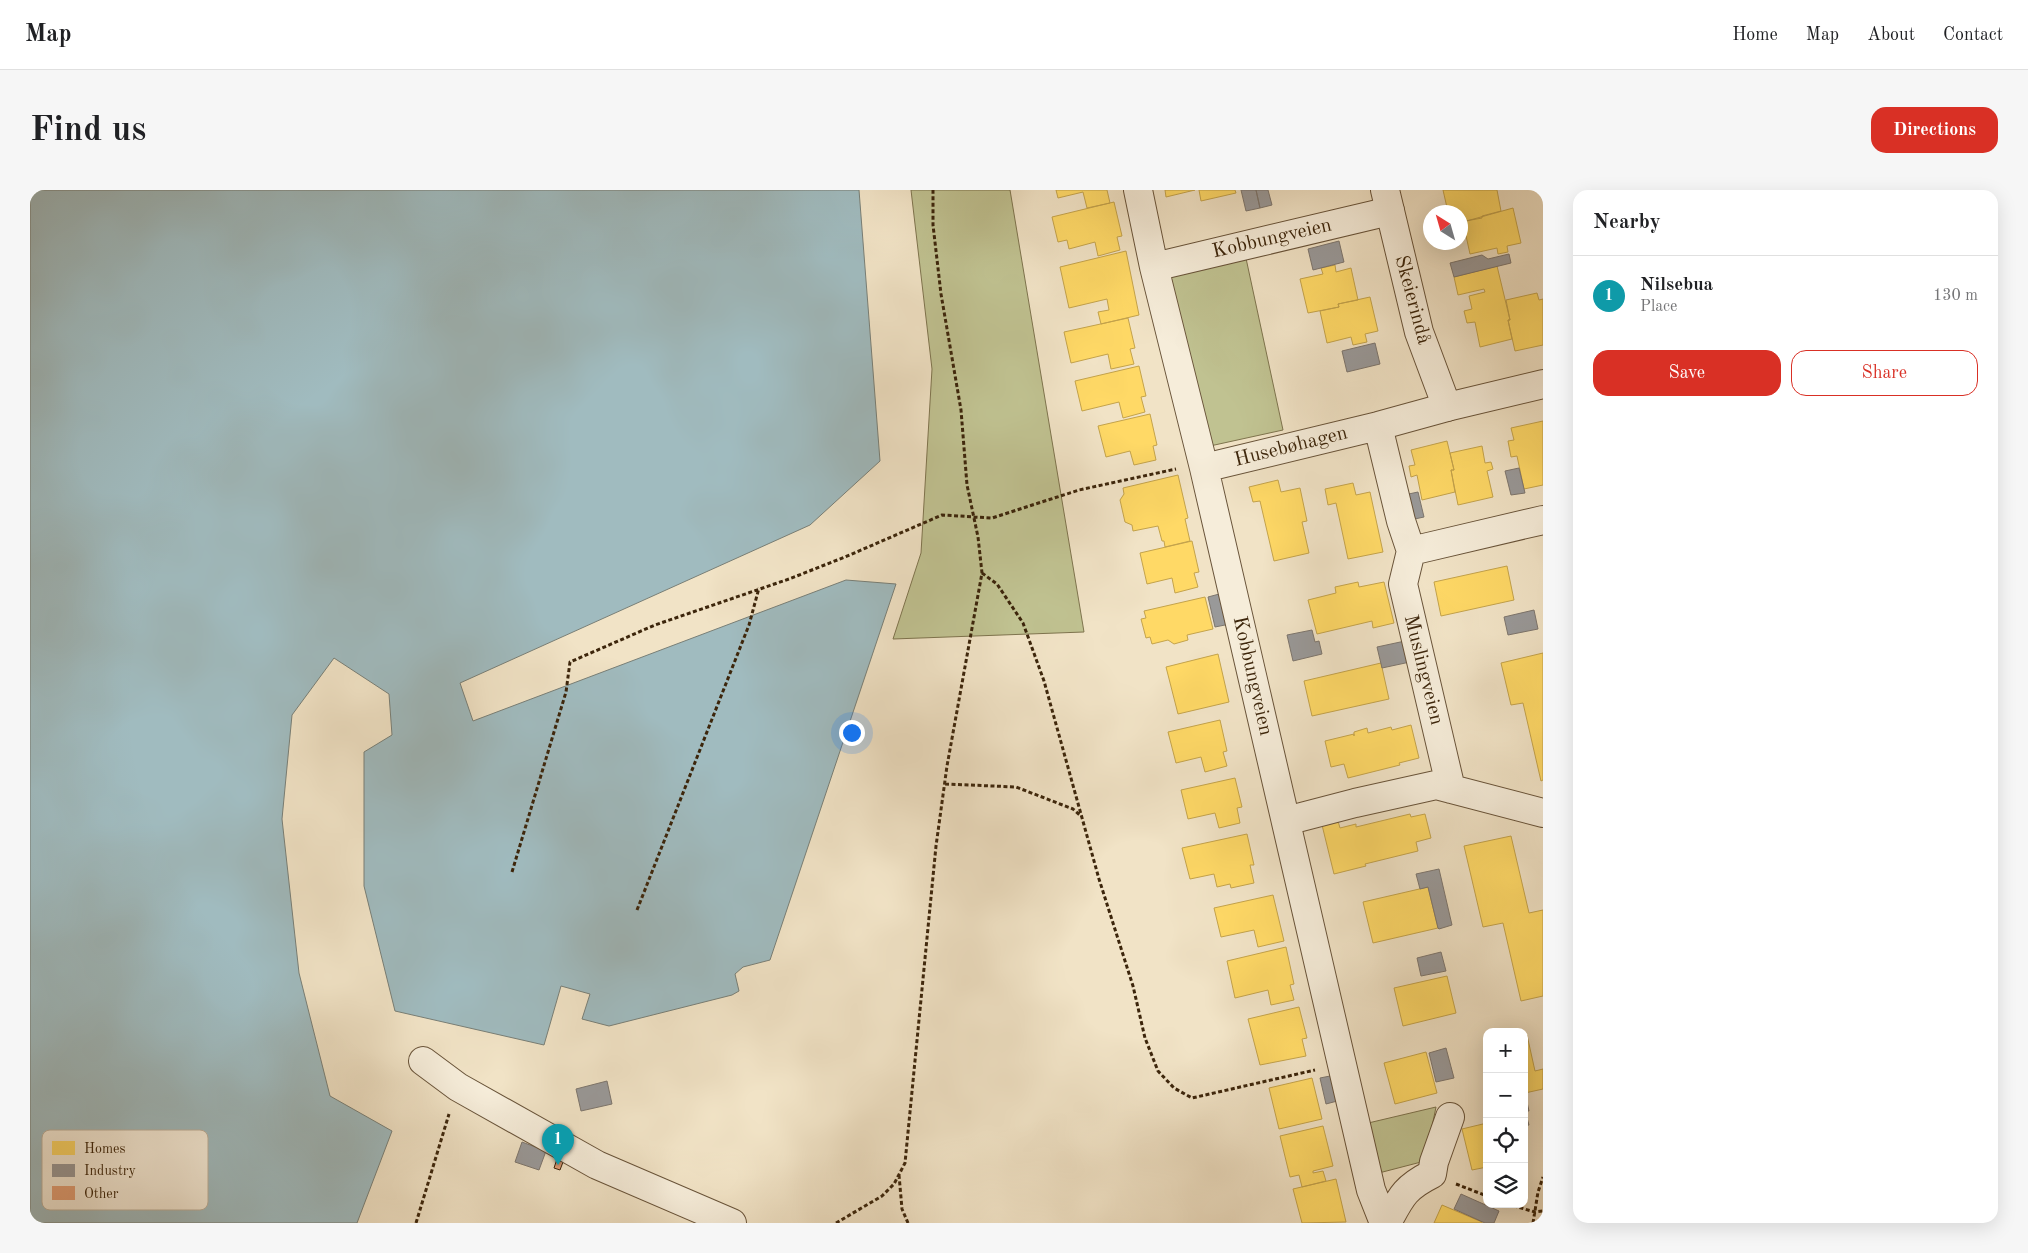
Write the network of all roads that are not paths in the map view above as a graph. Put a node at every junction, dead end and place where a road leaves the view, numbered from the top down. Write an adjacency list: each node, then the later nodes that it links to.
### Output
1 (1138, 190): 3 (street, Kobbungveien)
2 (1387, 201): 3 (street, Kobbungveien); 5 (street, Skeierindå)
3 (1154, 267): 7 (street, Kobbungveien)
4 (1543, 384): 5 (street, Husebøhagen)
5 (1447, 407): 6 (street, Husebøhagen)
6 (1378, 426): 7 (street, Husebøhagen); 9 (street)
7 (1204, 468): 12 (street, Kobbungveien)
8 (1543, 520): 9 (street)
9 (1411, 551): 10 (street, Muslingveien)
10 (1450, 788): 11 (street); 12 (street)
11 (1543, 813)
12 (1286, 821): 16 (street, Kobbungveien)
13 (423, 1061): 15 (street)
14 (1450, 1117): 16 (street)
15 (732, 1223)
16 (1385, 1223)

